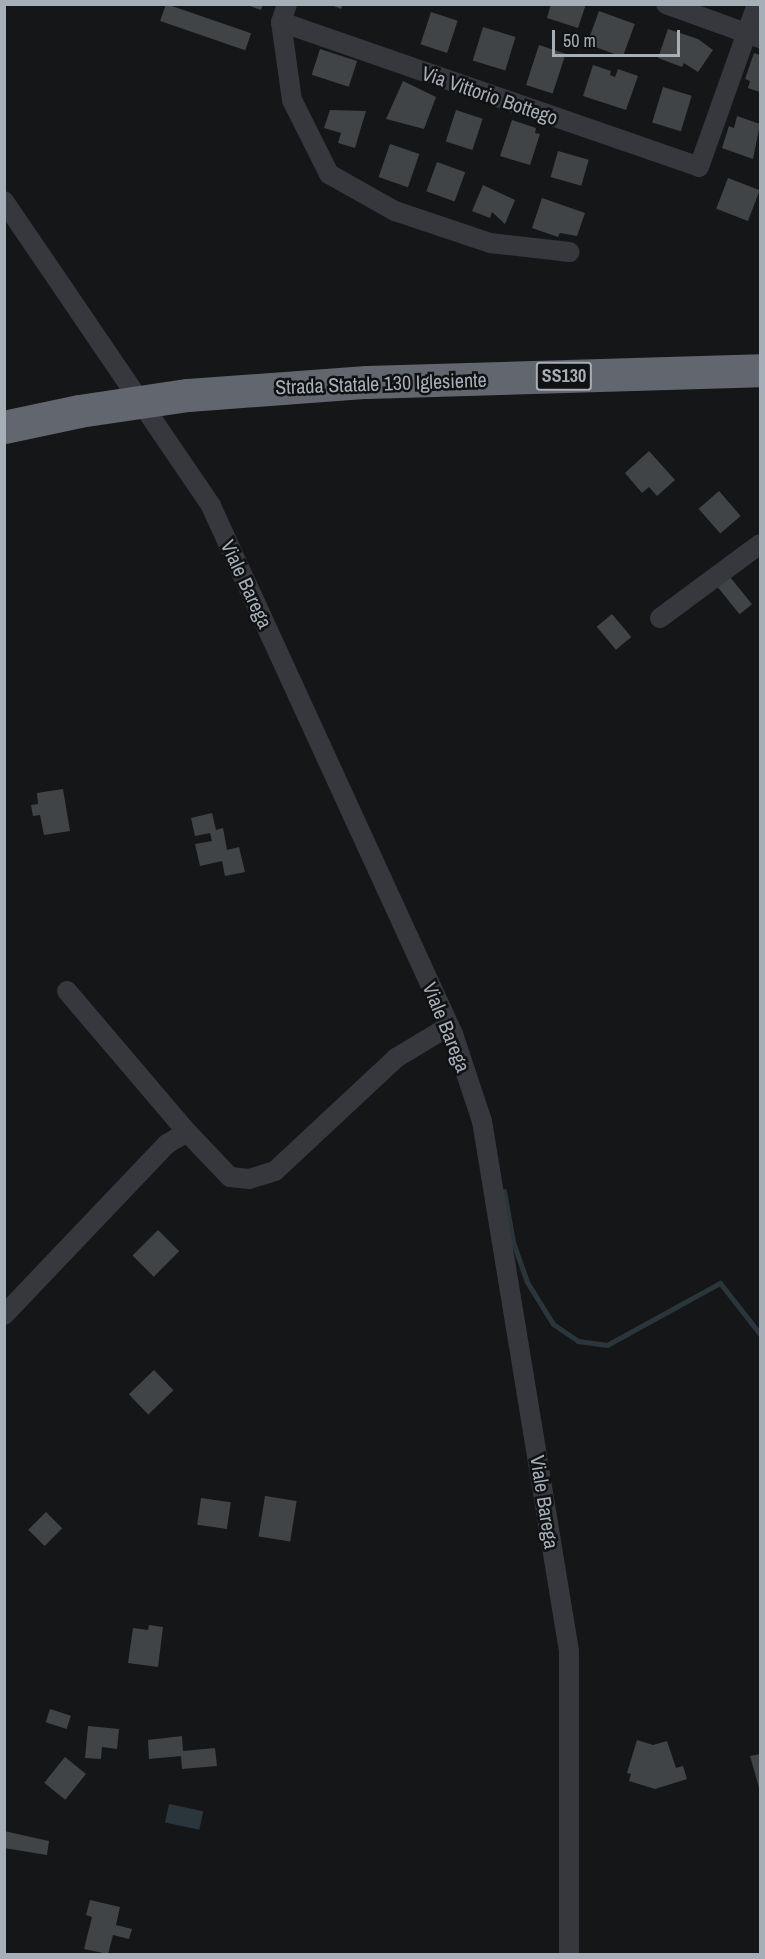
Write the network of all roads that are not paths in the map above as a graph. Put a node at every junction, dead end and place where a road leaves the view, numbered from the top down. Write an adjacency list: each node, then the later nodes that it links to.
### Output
1 (666, 4): 4 (street)
2 (757, 4): 4 (street)
3 (284, 13): 4 (street, Via Vittorio Bottego); 6 (street)
4 (754, 36)
5 (4, 201): 12 (street, Viale Barega)
6 (569, 252)
7 (760, 370): 8 (highway, Strada Statale 130 Iglesiente / SS130, bridge)
8 (4, 427)
9 (760, 544): 10 (street)
10 (660, 618)
11 (67, 991): 13 (street)
12 (449, 1026): 13 (street); 15 (street, Viale Barega)
13 (187, 1132): 14 (street)
14 (4, 1315)
15 (569, 1954)

